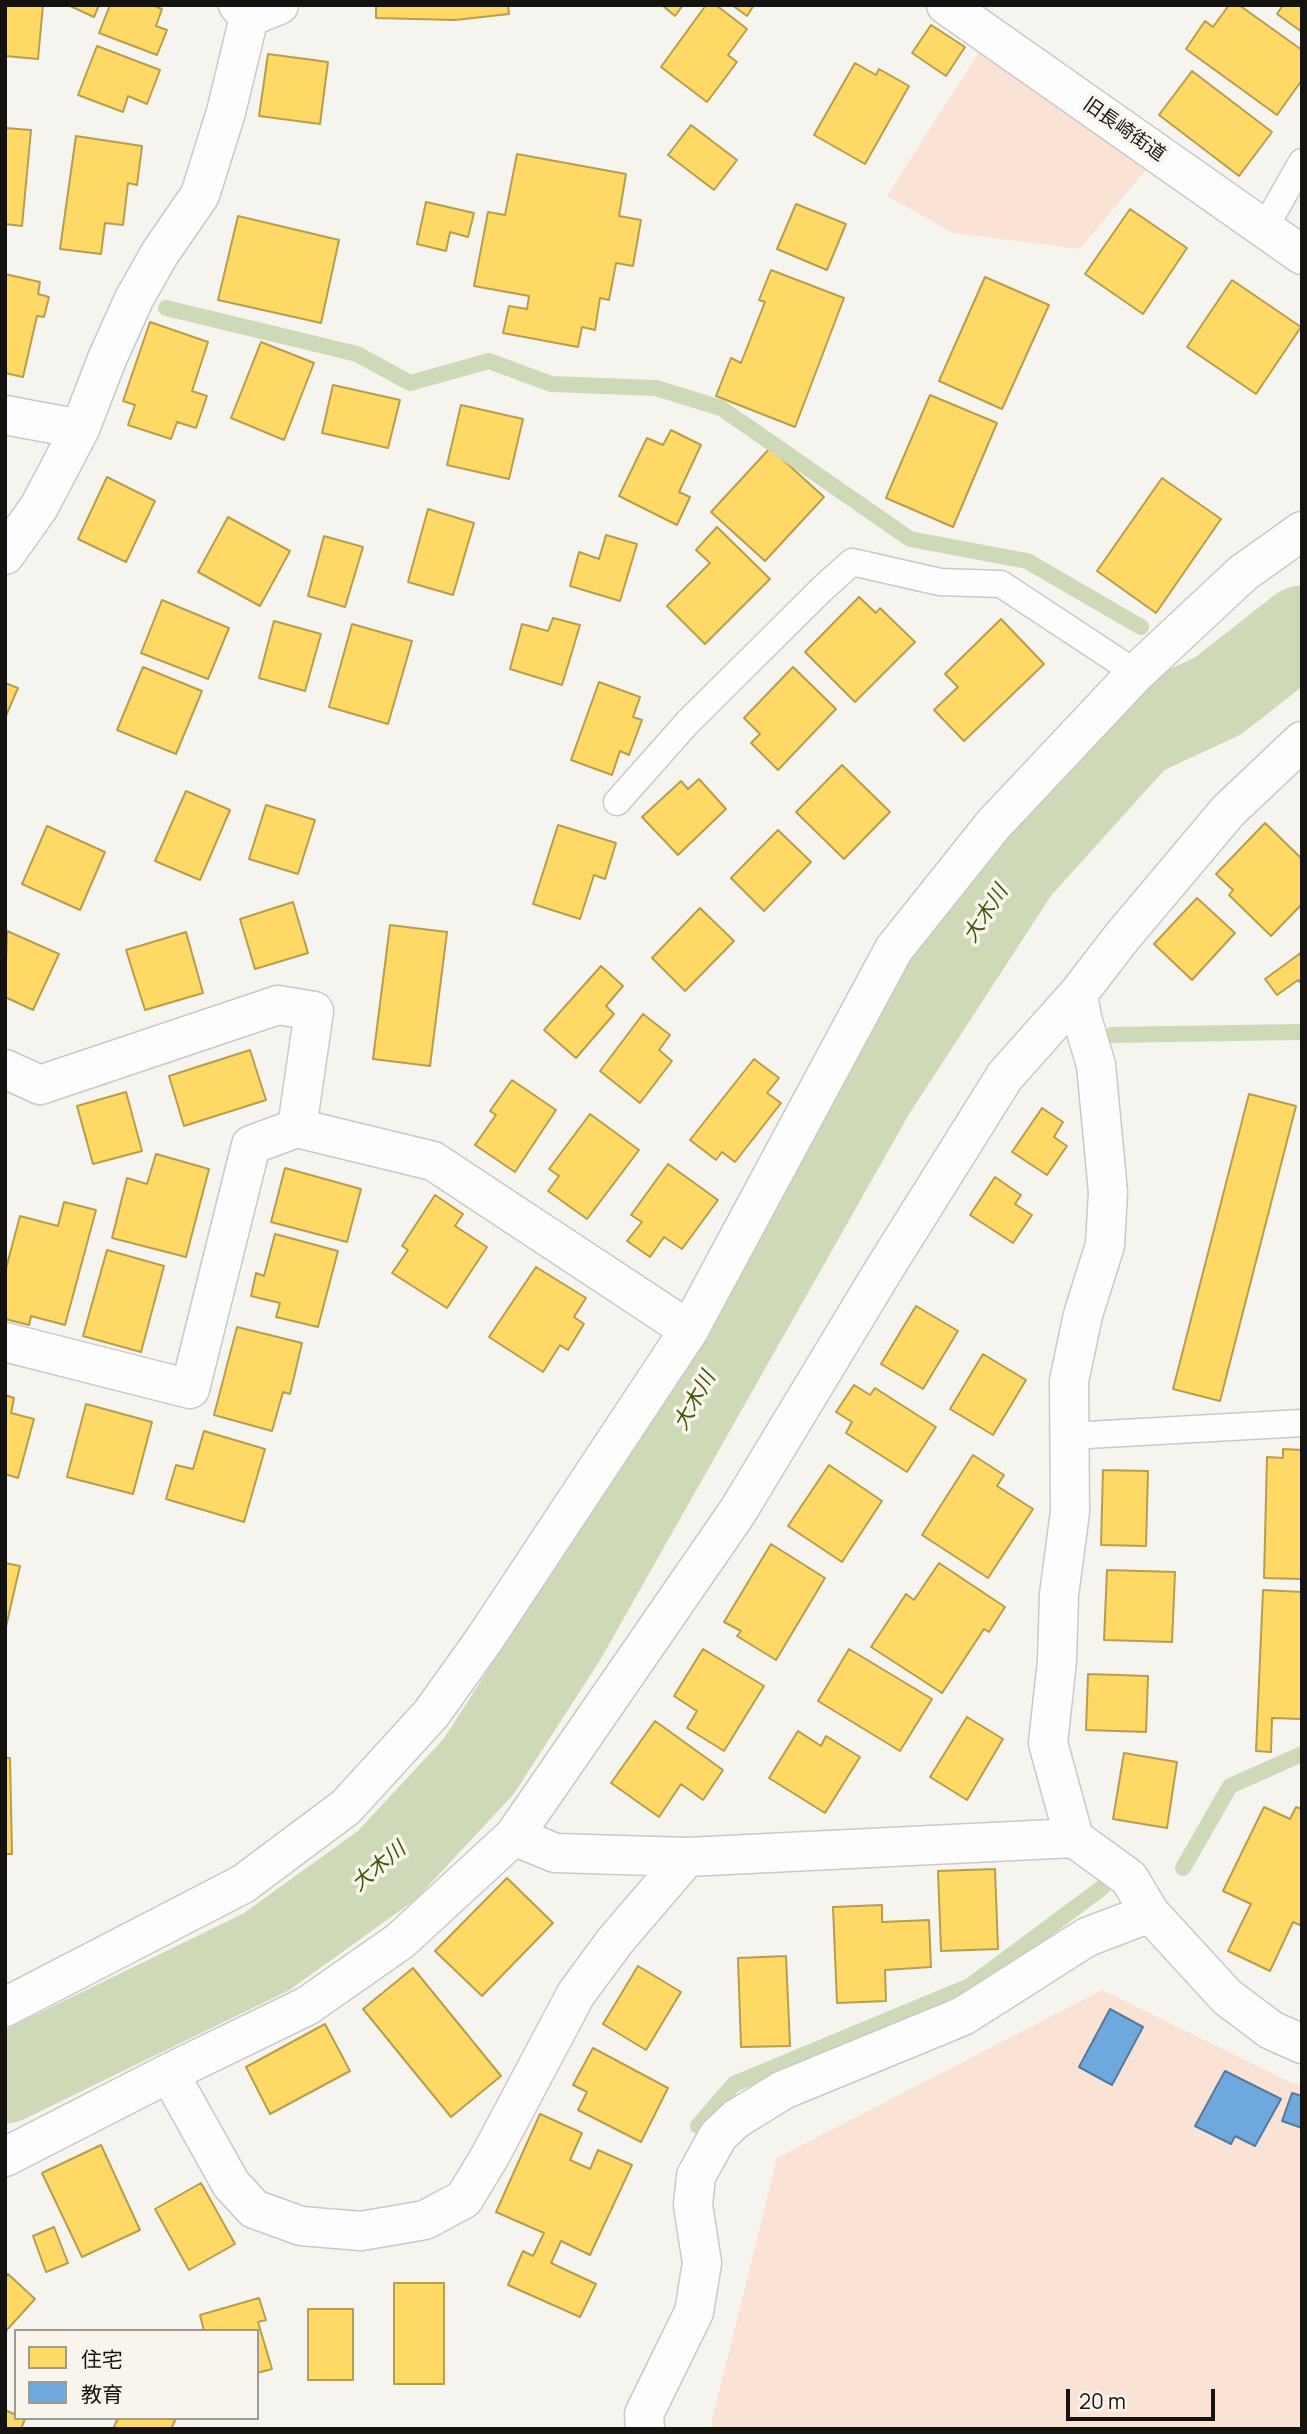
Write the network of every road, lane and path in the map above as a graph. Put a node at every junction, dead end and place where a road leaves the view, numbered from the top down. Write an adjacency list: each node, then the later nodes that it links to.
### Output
1 (946, 5): 4 (street, 旧長崎街道)
2 (255, 9): 7 (street)
3 (1302, 162): 4 (lane)
4 (1264, 229): 5 (street, 旧長崎街道)
5 (1302, 255)
6 (5, 415): 7 (street)
7 (80, 429): 9 (street)
8 (1302, 531): 10 (street)
9 (5, 555)
10 (1136, 673): 12 (lane); 16 (street)
11 (1302, 741): 13 (street)
12 (617, 803)
13 (1079, 994): 19 (street); 20 (street)
14 (5, 1069): 15 (street)
15 (297, 1128): 16 (street); 17 (street)
16 (689, 1329): 24 (street)
17 (5, 1342)
18 (1302, 1423): 19 (lane)
19 (1069, 1436): 21 (street)
20 (514, 1836): 22 (street); 26 (street)
21 (1074, 1838): 22 (street); 23 (street)
22 (687, 1857): 26 (street)
23 (1150, 1913): 25 (street); 28 (street)
24 (5, 2007)
25 (1302, 2044)
26 (169, 2073): 27 (street)
27 (5, 2157)
28 (645, 2429)

